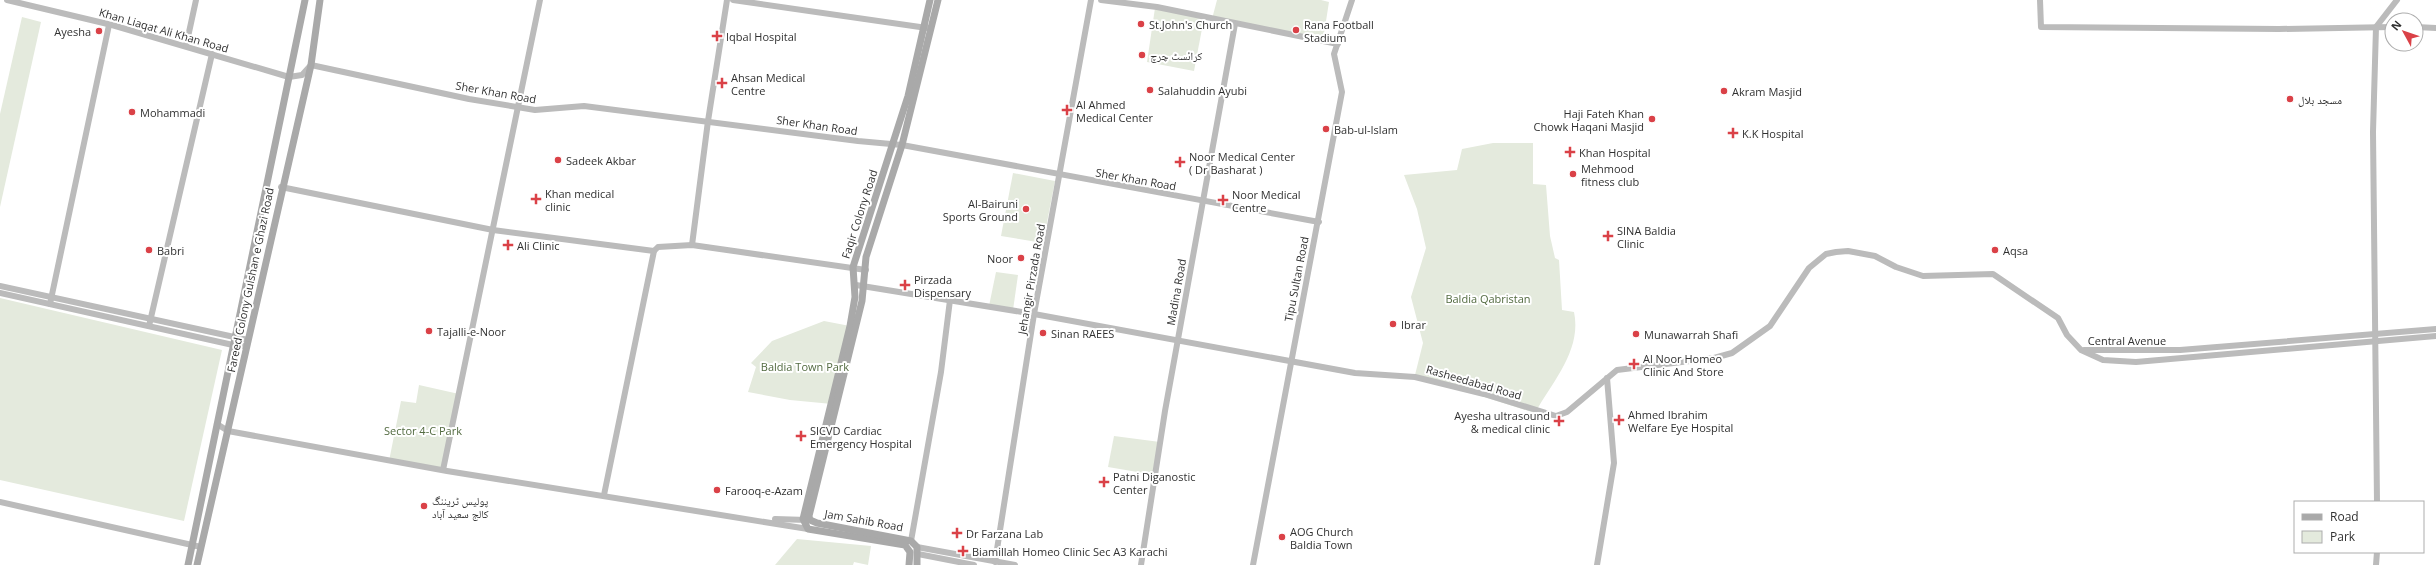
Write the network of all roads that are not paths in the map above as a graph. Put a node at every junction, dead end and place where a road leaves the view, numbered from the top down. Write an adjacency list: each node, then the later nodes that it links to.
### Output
1 (7, 0): 16 (street, Khan Liaqat Ali Khan Road)
2 (196, 0): 23 (street)
3 (305, 0): 26 (main road, Fareed Colony Gulshan e Ghazi Road)
4 (320, 0): 25 (main road, Fareed Colony Gulshan e Ghazi Road)
5 (540, 0): 27 (street)
6 (727, 0): 28 (street)
7 (733, 0): 20 (street)
8 (930, 0): 20 (main road, Faqir Colony Road)
9 (938, 0): 20 (main road, Faqir Colony Road)
10 (1091, 0): 31 (street, Jehangir Pirzada Road)
11 (1101, 0): 15 (street)
12 (1352, 0): 22 (street, Tipu Sultan Road)
13 (2040, 0): 17 (street)
14 (2397, 0): 17 (street)
15 (1235, 24): 22 (street); 33 (street, Madina Road)
16 (109, 25): 23 (street, Khan Liaqat Ali Khan Road); 44 (street)
17 (2376, 27): 18 (street); 52 (street)
18 (2384, 27)
19 (2424, 27): 21 (street)
20 (927, 28): 29 (main road, Faqir Colony Road); 30 (main road, Faqir Colony Road)
21 (2436, 28)
22 (1338, 44): 34 (street, Tipu Sultan Road)
23 (186, 46): 24 (street, Khan Liaqat Ali Khan Road)
24 (212, 54): 26 (street, Khan Liaqat Ali Khan Road); 48 (street)
25 (311, 65): 26 (street); 27 (street, Sher Khan Road); 32 (main road, Fareed Colony Gulshan e Ghazi Road)
26 (289, 77): 54 (main road, Fareed Colony Gulshan e Ghazi Road)
27 (518, 107): 28 (street, Sher Khan Road); 35 (street)
28 (708, 121): 29 (street, Sher Khan Road); 36 (street)
29 (893, 144): 30 (street, Sher Khan Road); 38 (main road, Faqir Colony Road)
30 (902, 145): 31 (street, Sher Khan Road); 39 (main road, Faqir Colony Road)
31 (1060, 175): 33 (street, Sher Khan Road); 47 (street, Jehangir Pirzada Road)
32 (281, 186): 35 (street); 55 (main road, Fareed Colony Gulshan e Ghazi Road)
33 (1202, 201): 34 (street, Sher Khan Road); 53 (street, Madina Road)
34 (1319, 222): 57 (street, Tipu Sultan Road)
35 (493, 230): 37 (street); 61 (street)
36 (692, 245): 37 (street); 38 (street)
37 (654, 250): 62 (street)
38 (853, 267): 39 (street); 40 (main road, Faqir Colony Road)
39 (866, 270): 42 (main road, Faqir Colony Road)
40 (856, 285): 42 (street, Rasheedabad Road); 65 (main road, Faqir Colony Road)
41 (0, 286): 44 (street)
42 (865, 286): 45 (street, Rasheedabad Road); 65 (main road, Faqir Colony Road)
43 (0, 293): 46 (street)
44 (52, 297): 46 (street); 48 (street)
45 (950, 300): 47 (street, Rasheedabad Road); 68 (street)
46 (50, 304): 49 (street)
47 (1034, 314): 53 (street, Rasheedabad Road); 73 (street, Jehangir Pirzada Road)
48 (151, 319): 49 (street); 54 (street)
49 (149, 326): 54 (street)
50 (2436, 330): 52 (street, Central Avenue)
51 (2436, 336): 52 (street, Central Avenue)
52 (2375, 338): 56 (street, Central Avenue); 56 (street, Central Avenue); 63 (street)
53 (1178, 341): 57 (street, Rasheedabad Road); 80 (street, Madina Road)
54 (234, 342): 55 (street); 59 (main road, Fareed Colony Gulshan e Ghazi Road)
55 (247, 343): 60 (main road, Fareed Colony Gulshan e Ghazi Road)
56 (2081, 350): 58 (street, Rasheedabad Road)
57 (1290, 361): 58 (street, Rasheedabad Road); 81 (street, Tipu Sultan Road)
58 (1607, 378): 82 (street)
59 (217, 424): 60 (street); 69 (main road, Fareed Colony Gulshan e Ghazi Road)
60 (228, 431): 61 (street); 70 (main road, Fareed Colony Gulshan e Ghazi Road)
61 (443, 470): 62 (street)
62 (604, 495): 66 (street)
63 (2377, 501)
64 (0, 502): 69 (street)
65 (806, 519): 66 (street); 67 (main road); 68 (main road, Jam Sahib Road)
66 (759, 520): 67 (street)
67 (808, 529): 76 (main road, Jam Sahib Road)
68 (911, 541): 71 (main road, Jam Sahib Road)
69 (192, 544): 70 (street); 74 (main road, Fareed Colony Gulshan e Ghazi Road)
70 (201, 547): 75 (main road, Fareed Colony Gulshan e Ghazi Road)
71 (917, 551): 73 (street); 77 (main road); 78 (street)
72 (2377, 553): 83 (street)
73 (994, 562): 79 (street)
74 (188, 565)
75 (197, 565)
76 (909, 565)
77 (917, 565)
78 (974, 565)
79 (1015, 565)
80 (1141, 565)
81 (1253, 565)
82 (1597, 565)
83 (2376, 565)

